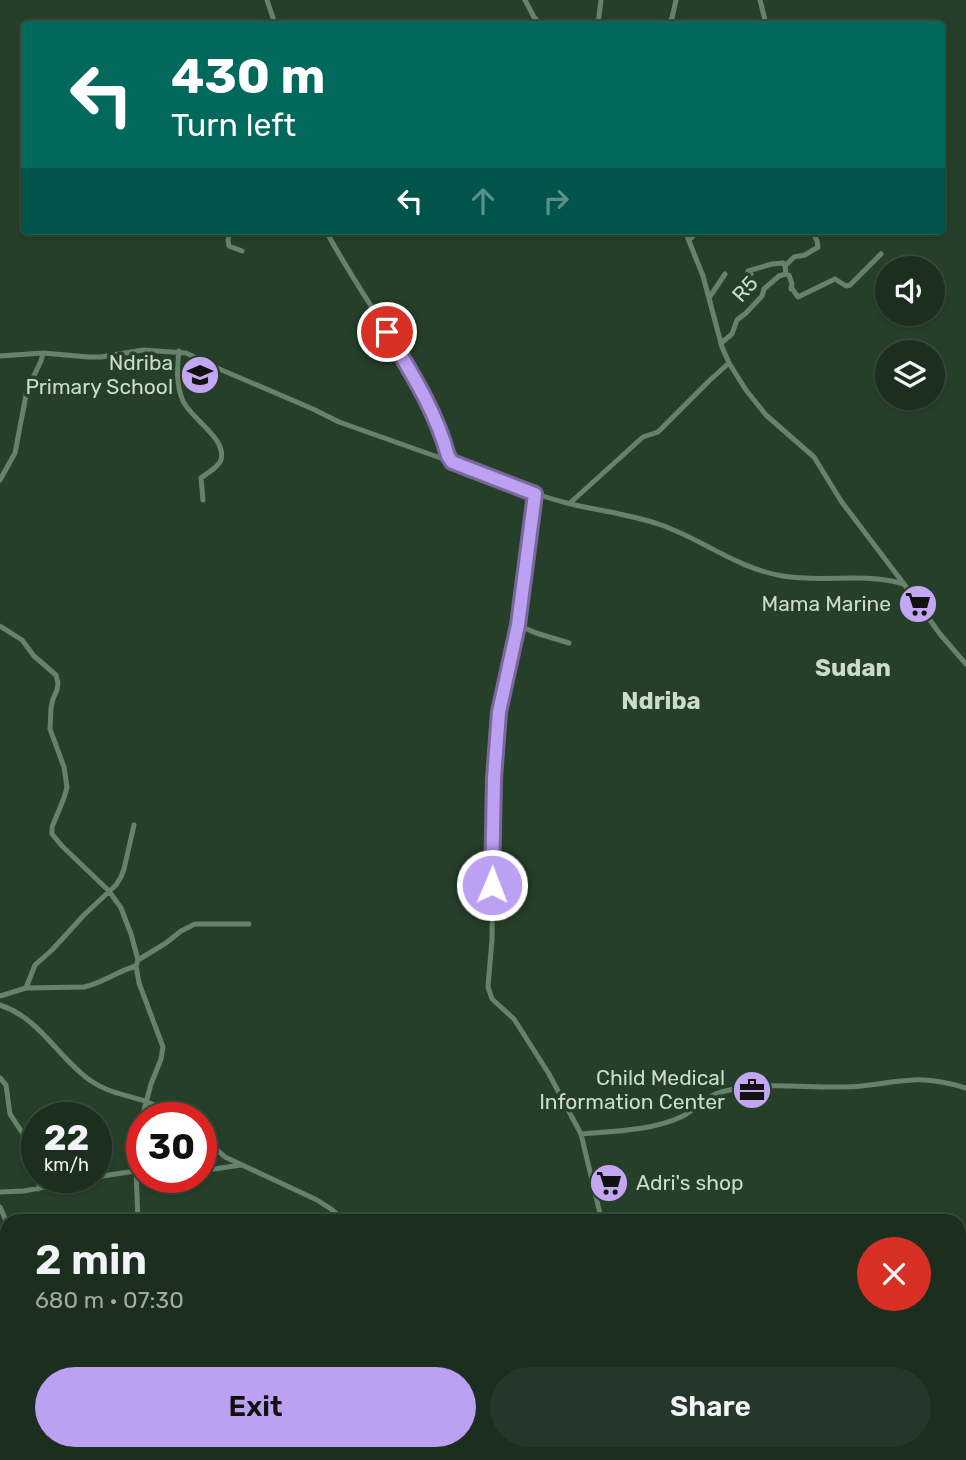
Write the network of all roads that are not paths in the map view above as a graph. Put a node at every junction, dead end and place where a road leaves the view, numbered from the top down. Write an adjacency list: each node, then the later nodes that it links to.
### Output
1 (267, 0): 6 (street)
2 (525, 0): 7 (street)
3 (600, 0): 8 (street)
4 (676, 0): 9 (street)
5 (760, 0): 10 (street)
6 (274, 21)
7 (537, 21)
8 (598, 21)
9 (670, 21)
10 (765, 21)
11 (229, 235): 17 (street)
12 (328, 235): 29 (street)
13 (687, 235): 16 (street)
14 (694, 235): 16 (street)
15 (814, 235): 19 (street)
16 (689, 240): 23 (street)
17 (243, 251)
18 (881, 254): 22 (street, R5)
19 (785, 266): 21 (street); 22 (street)
20 (725, 274): 23 (street)
21 (751, 274)
22 (786, 274): 24 (street, R5)
23 (709, 298): 24 (street)
24 (721, 343): 28 (street)
25 (179, 351): 26 (street); 29 (street); 32 (street)
26 (43, 353): 27 (street); 30 (street)
27 (0, 356)
28 (729, 363): 33 (street); 34 (street)
29 (452, 462): 31 (street)
30 (0, 480)
31 (535, 494): 33 (street); 35 (street)
32 (203, 500)
33 (570, 503): 34 (street)
34 (904, 584): 38 (street)
35 (518, 625): 37 (street); 50 (street)
36 (0, 626): 40 (street)
37 (569, 643)
38 (966, 664)
39 (134, 825): 40 (street)
40 (109, 891): 42 (street); 43 (street)
41 (248, 924): 42 (street)
42 (137, 963): 43 (street); 48 (street)
43 (26, 988): 44 (street)
44 (0, 996)
45 (0, 1005): 48 (street)
46 (0, 1078): 49 (street)
47 (966, 1088): 50 (street)
48 (146, 1102)
49 (21, 1131)
50 (581, 1134): 59 (street)
51 (217, 1150): 52 (street)
52 (241, 1165): 53 (street); 58 (street)
53 (217, 1169)
54 (21, 1191): 55 (street)
55 (1, 1193)
56 (139, 1193): 57 (street)
57 (138, 1214)
58 (337, 1214)
59 (599, 1214)

